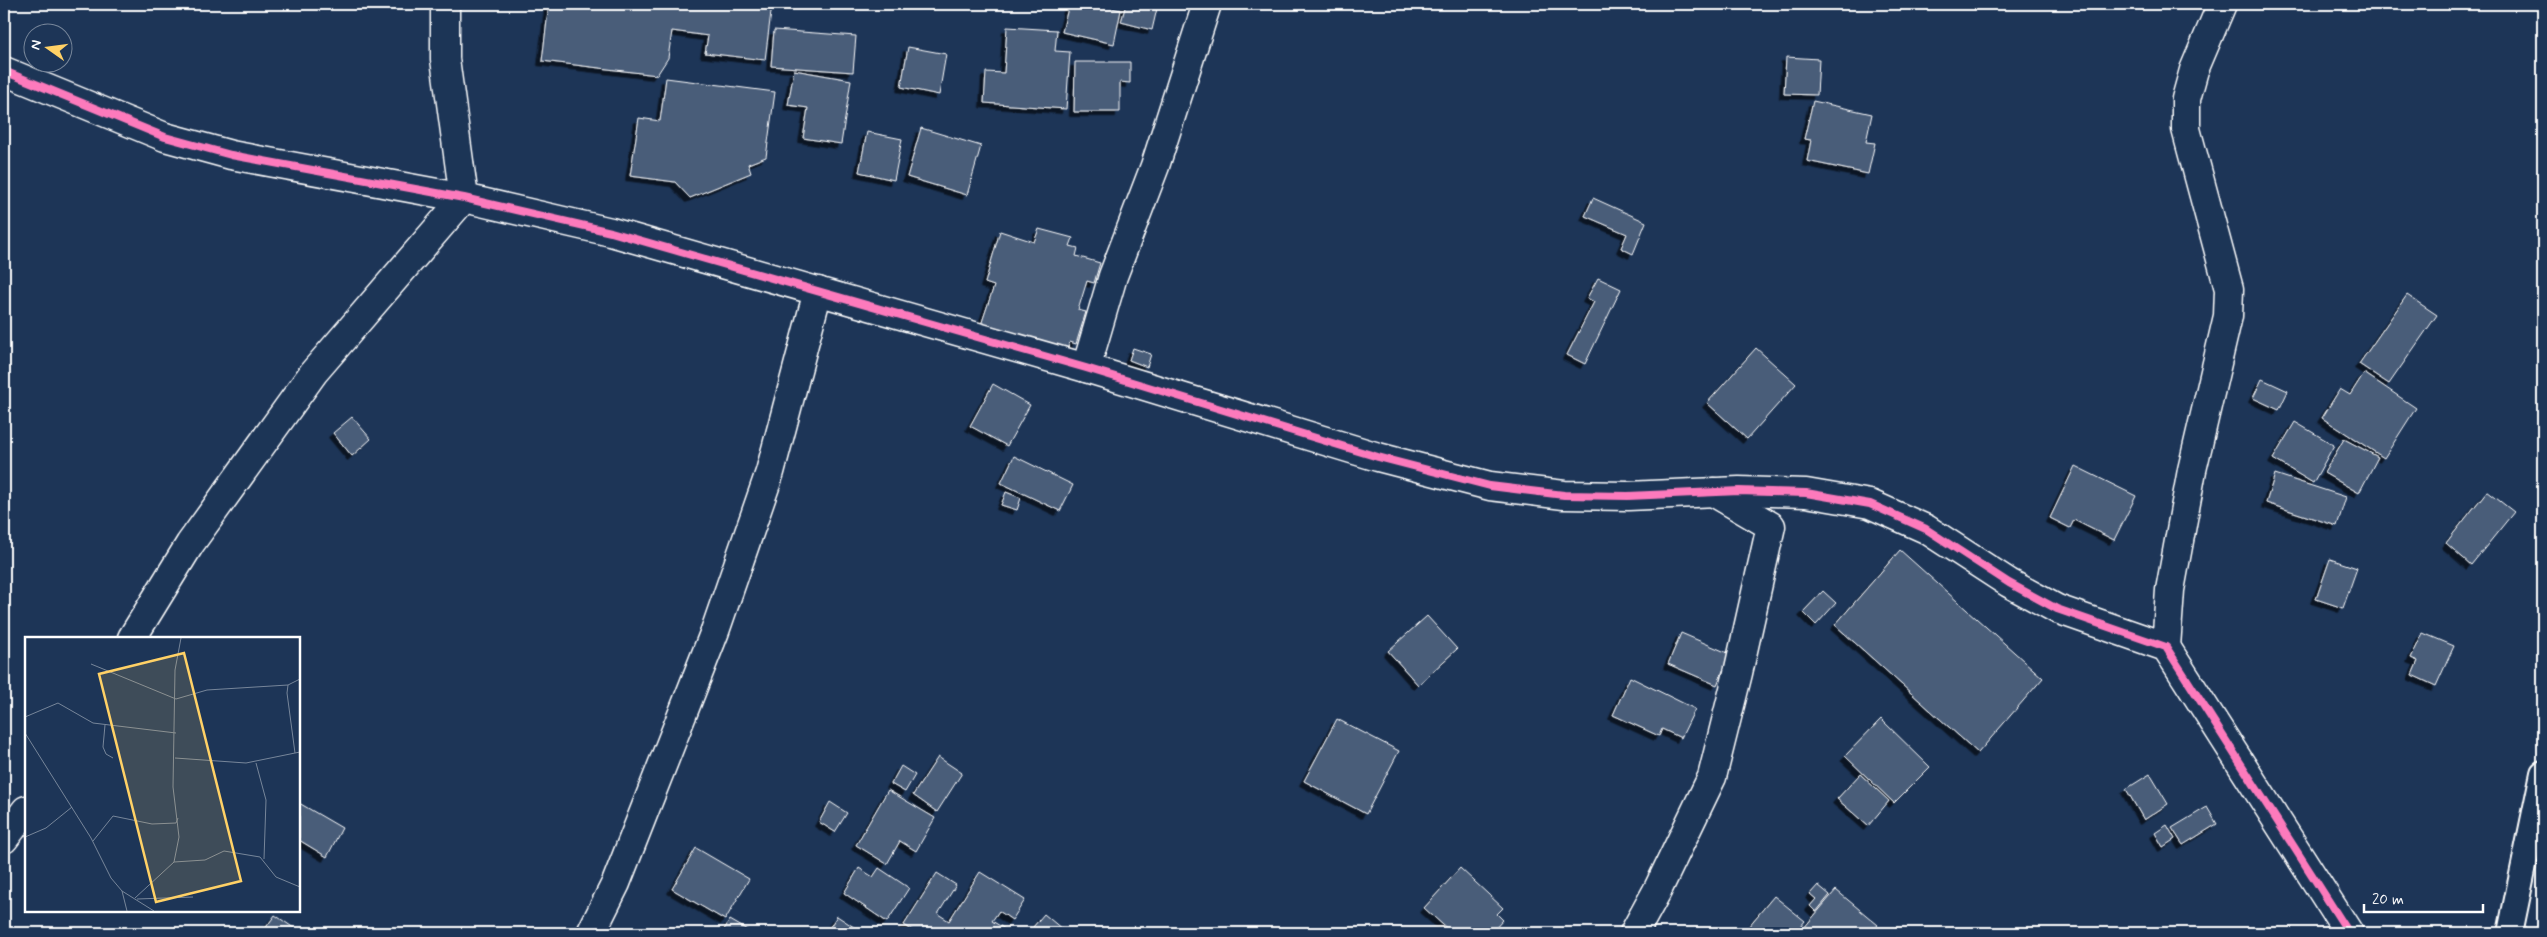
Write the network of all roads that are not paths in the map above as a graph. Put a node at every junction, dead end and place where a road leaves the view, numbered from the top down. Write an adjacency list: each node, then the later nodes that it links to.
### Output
1 (445, 4): 5 (street)
2 (1207, 4): 7 (street)
3 (2222, 4): 10 (street)
4 (4, 71): 5 (street)
5 (464, 198): 6 (street); 9 (street)
6 (818, 291): 7 (street); 14 (street)
7 (1086, 368): 8 (street)
8 (1713, 492): 10 (street); 15 (street)
9 (133, 637)
10 (2166, 647): 16 (street)
11 (2543, 773): 17 (lane)
12 (25, 811): 13 (street)
13 (4, 839)
14 (591, 933)
15 (1634, 933)
16 (2349, 933)
17 (2510, 933)

